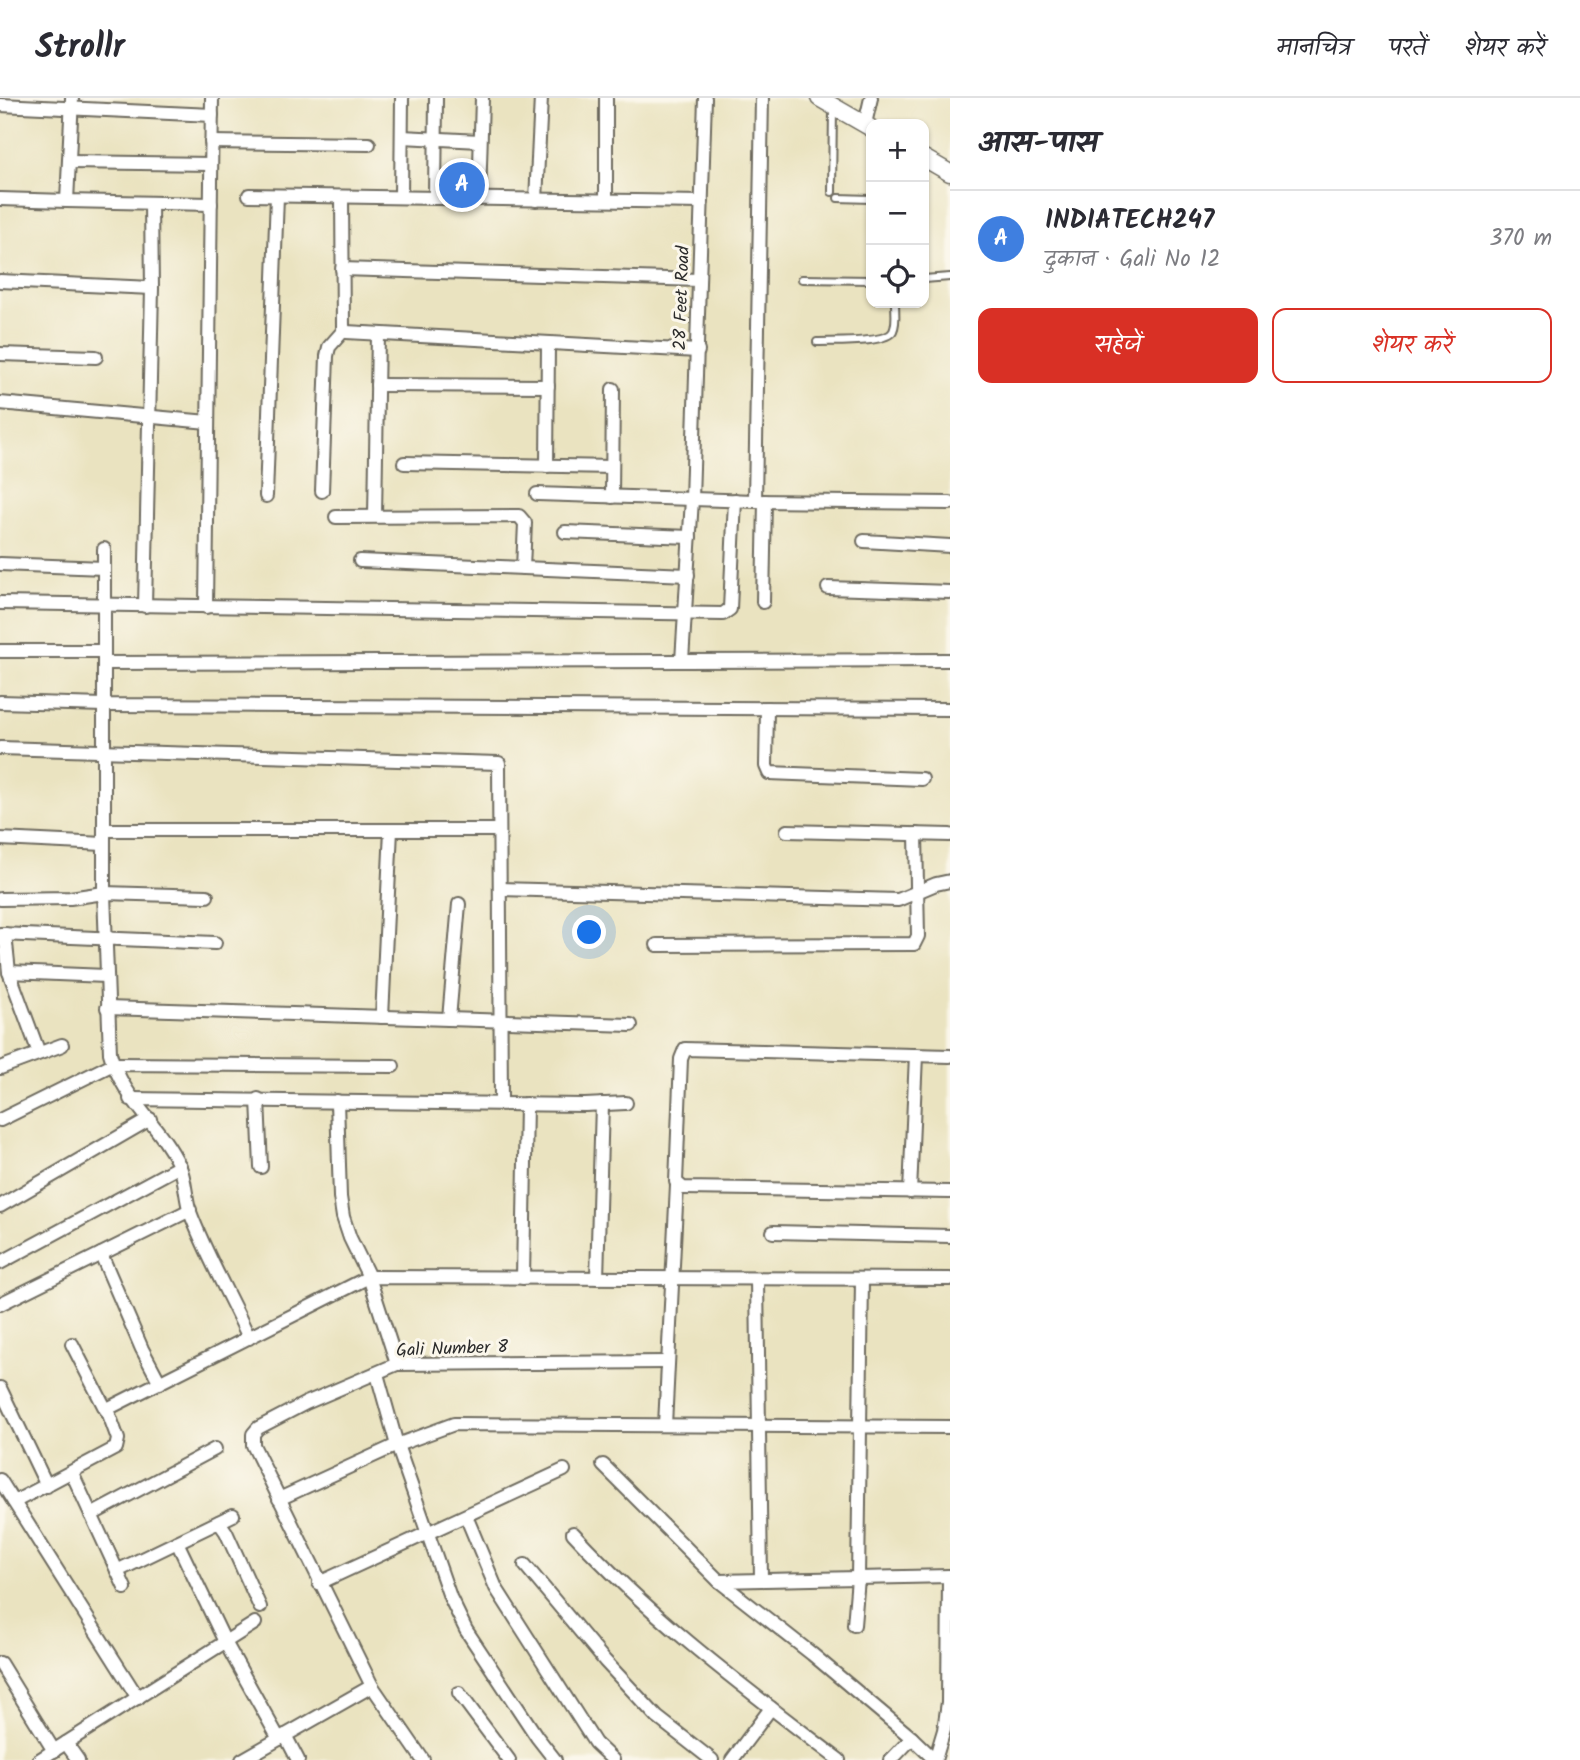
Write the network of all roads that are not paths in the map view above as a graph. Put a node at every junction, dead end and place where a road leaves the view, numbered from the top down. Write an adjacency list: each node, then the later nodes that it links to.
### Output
1 (212, 98): 13 (street)
2 (402, 98): 16 (street)
3 (436, 98): 17 (street)
4 (482, 98): 18 (street)
5 (541, 98): 35 (street)
6 (606, 98): 36 (street)
7 (705, 98): 38 (street, 28 Feet Road)
8 (762, 98): 72 (street)
9 (871, 98): 14 (street)
10 (827, 101): 15 (street); 25 (lane)
11 (72, 104): 12 (street); 13 (street); 22 (street)
12 (0, 105)
13 (212, 115): 19 (street)
14 (869, 119)
15 (866, 125)
16 (402, 137): 17 (street); 29 (street)
17 (436, 137): 18 (street); 30 (street)
18 (481, 141): 33 (street)
19 (211, 142): 20 (street); 23 (street)
20 (369, 144)
21 (929, 161): 24 (street)
22 (69, 162): 23 (street); 37 (street)
23 (211, 164): 40 (street)
24 (950, 173)
25 (832, 192)
26 (249, 195): 27 (street)
27 (277, 196): 28 (street); 68 (street)
28 (342, 197): 29 (street); 41 (street)
29 (401, 197): 30 (street)
30 (435, 198): 33 (street)
31 (838, 198): 34 (lane)
32 (0, 199): 37 (street)
33 (479, 199): 35 (street)
34 (866, 199)
35 (536, 200): 36 (street)
36 (606, 200): 38 (street)
37 (67, 201): 39 (street)
38 (702, 202): 46 (street, 28 Feet Road)
39 (151, 203): 40 (street); 48 (street)
40 (211, 204): 62 (street)
41 (342, 269): 46 (street); 50 (street)
42 (950, 277): 45 (lane)
43 (802, 279): 44 (lane)
44 (866, 279)
45 (929, 279)
46 (699, 280): 54 (street, 28 Feet Road)
47 (0, 281): 48 (street)
48 (152, 288): 61 (street)
49 (895, 308): 52 (lane)
50 (344, 330): 51 (street); 66 (street)
51 (378, 334): 53 (street); 57 (street)
52 (817, 342)
53 (548, 344): 54 (street); 58 (street)
54 (698, 351): 70 (street, 28 Feet Road)
55 (0, 354): 56 (street)
56 (96, 357)
57 (377, 385): 58 (street); 74 (street)
58 (548, 386): 64 (street)
59 (613, 389): 65 (street)
60 (0, 403): 61 (street)
61 (150, 417): 62 (street); 91 (street)
62 (208, 422): 92 (street)
63 (404, 464): 64 (street)
64 (547, 466): 65 (street)
65 (612, 467): 69 (street)
66 (322, 491)
67 (537, 494): 69 (street)
68 (266, 496)
69 (612, 497): 70 (street)
70 (692, 499): 71 (street); 77 (street, 28 Feet Road)
71 (735, 500): 72 (street); 93 (street)
72 (760, 501): 73 (street); 88 (street)
73 (950, 503)
74 (375, 516): 75 (street); 84 (street)
75 (336, 517)
76 (565, 532): 77 (street)
77 (690, 537): 85 (street, 28 Feet Road)
78 (864, 541): 79 (street)
79 (950, 546)
80 (104, 549): 83 (street)
81 (360, 561): 84 (street)
82 (0, 564): 83 (street)
83 (104, 568): 90 (street)
84 (523, 568): 85 (street)
85 (688, 575): 93 (street, 28 Feet Road)
86 (828, 588): 87 (street)
87 (950, 592)
88 (763, 602)
89 (0, 603): 90 (street)
90 (104, 605): 91 (street); 95 (street)
91 (145, 606): 92 (street)
92 (206, 607): 93 (street)
93 (685, 614): 97 (street, 28 Feet Road)
94 (0, 651): 95 (street)
95 (104, 657): 97 (street); 99 (street)
96 (950, 660): 97 (street)
97 (682, 661)
98 (0, 702): 99 (street)
99 (104, 705): 100 (street); 103 (street)
100 (767, 708): 101 (street); 104 (street)
101 (950, 709)
102 (0, 748): 103 (street)
103 (104, 751): 105 (street); 107 (street)
104 (922, 779)
105 (104, 830): 106 (street); 112 (street)
106 (391, 830): 107 (street); 127 (street)
107 (499, 830): 114 (street)
108 (787, 831): 109 (street)
109 (916, 834): 110 (street); 115 (street)
110 (950, 835)
111 (0, 839): 112 (street)
112 (104, 844): 116 (street)
113 (950, 881): 115 (street)
114 (499, 889): 115 (street); 129 (street)
115 (918, 892): 123 (street)
116 (104, 893): 117 (street); 118 (street); 121 (street)
117 (207, 896)
118 (0, 898)
119 (459, 904): 128 (street)
120 (3, 934): 121 (street); 124 (street)
121 (105, 939): 122 (street); 125 (street)
122 (215, 943)
123 (657, 945)
124 (9, 972): 125 (street); 132 (street)
125 (106, 975): 126 (street)
126 (107, 1008): 127 (street); 135 (street)
127 (382, 1017): 128 (street)
128 (449, 1018): 129 (street)
129 (500, 1020): 130 (street); 142 (street)
130 (631, 1025)
131 (62, 1045): 132 (street)
132 (39, 1054): 137 (street)
133 (916, 1055): 134 (street); 149 (street); 150 (street)
134 (950, 1056)
135 (113, 1064): 136 (street); 138 (street); 146 (street)
136 (394, 1066)
137 (0, 1068)
138 (130, 1098): 139 (street); 145 (street)
139 (258, 1099): 140 (street); 148 (street)
140 (337, 1101): 142 (street); 158 (street)
141 (626, 1103): 144 (street)
142 (501, 1104): 143 (street)
143 (526, 1104): 144 (street); 159 (street)
144 (602, 1104): 160 (street)
145 (150, 1119): 147 (street); 152 (street)
146 (0, 1120)
147 (180, 1166): 153 (street); 157 (street)
148 (261, 1167)
149 (677, 1185): 150 (street); 161 (street)
150 (910, 1192): 151 (street)
151 (950, 1192)
152 (0, 1206)
153 (190, 1210): 156 (street); 166 (street)
154 (773, 1232): 155 (street)
155 (950, 1236)
156 (101, 1254): 165 (street); 171 (street)
157 (0, 1263)
158 (369, 1277): 159 (street); 166 (street); 169 (street)
159 (523, 1278): 160 (street)
160 (597, 1278): 161 (street)
161 (673, 1278): 162 (street); 168 (street)
162 (757, 1279): 163 (street); 175 (street)
163 (862, 1279): 164 (street); 176 (street)
164 (950, 1279)
165 (0, 1304)
166 (249, 1338): 171 (street)
167 (72, 1344): 173 (street)
168 (668, 1362): 169 (street, Gali Number 8); 174 (street)
169 (397, 1364): 170 (street, Gali Number 8)
170 (377, 1374): 178 (street); 185 (street, Gali Number 8)
171 (160, 1382): 173 (street)
172 (0, 1388): 184 (street)
173 (106, 1410): 182 (street)
174 (665, 1425): 175 (street); 178 (street)
175 (759, 1426): 176 (street); 198 (street)
176 (860, 1426): 177 (street); 197 (street)
177 (950, 1427)
178 (397, 1446): 185 (street); 192 (street)
179 (215, 1449): 187 (street)
180 (603, 1465): 199 (street)
181 (565, 1470): 189 (street)
182 (72, 1473): 184 (street); 187 (street)
183 (0, 1480): 186 (street)
184 (47, 1486): 186 (street)
185 (279, 1499): 200 (street)
186 (14, 1502): 210 (street)
187 (91, 1515): 195 (street)
188 (233, 1515): 190 (street)
189 (466, 1516): 192 (street); 223 (street)
190 (219, 1522): 193 (street); 202 (street)
191 (573, 1533): 211 (street)
192 (426, 1534): 200 (street); 222 (street)
193 (177, 1542): 195 (street); 206 (street)
194 (525, 1565): 224 (street)
195 (117, 1571): 201 (street)
196 (949, 1576): 197 (street); 205 (street)
197 (858, 1578): 198 (street); 204 (street)
198 (761, 1580): 199 (street)
199 (719, 1581): 213 (street)
200 (319, 1583): 208 (street)
201 (125, 1588)
202 (260, 1607)
203 (255, 1623): 206 (street)
204 (854, 1625)
205 (950, 1629): 228 (street)
206 (225, 1642): 210 (street); 212 (street)
207 (0, 1663): 215 (street)
208 (372, 1686): 212 (street); 220 (street)
209 (459, 1693): 221 (street)
210 (138, 1698): 214 (street)
211 (771, 1708): 225 (street); 226 (street)
212 (282, 1737): 218 (street); 219 (street)
213 (912, 1738): 227 (street); 228 (street)
214 (66, 1743): 215 (street); 217 (street)
215 (54, 1751): 216 (street)
216 (39, 1760)
217 (78, 1760)
218 (242, 1760)
219 (298, 1760)
220 (423, 1760)
221 (509, 1760)
222 (555, 1760)
223 (613, 1760)
224 (712, 1760)
225 (732, 1760)
226 (839, 1760)
227 (891, 1760)
228 (935, 1760)

